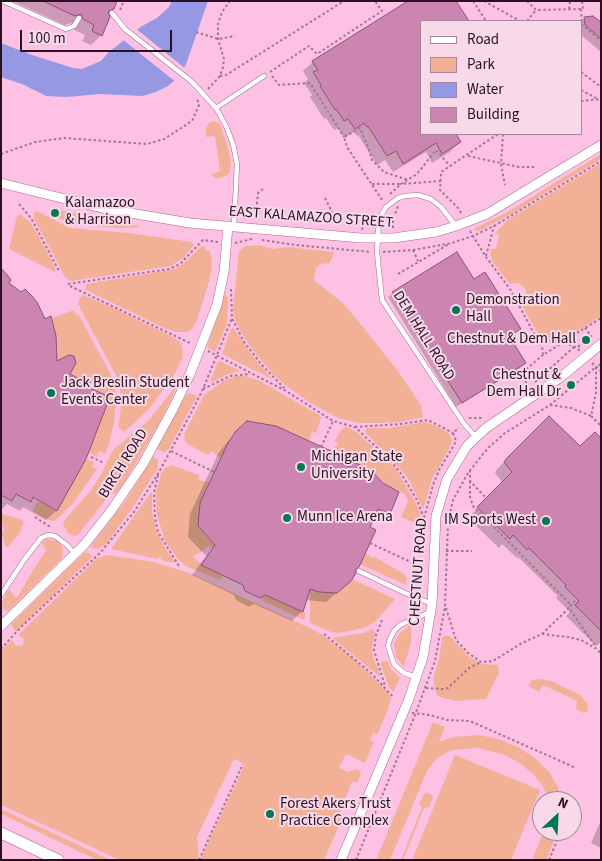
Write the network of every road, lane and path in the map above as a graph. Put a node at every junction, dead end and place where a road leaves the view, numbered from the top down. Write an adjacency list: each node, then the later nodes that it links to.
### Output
1 (3, 1): 14 (lane)
2 (230, 1): 22 (path)
3 (344, 1): 22 (path)
4 (375, 1): 34 (path)
5 (473, 1): 15 (path)
6 (484, 1): 16 (path)
7 (527, 1): 12 (path)
8 (570, 1): 10 (path)
9 (582, 1): 11 (path)
10 (569, 9): 11 (path); 12 (path)
11 (581, 9): 18 (path)
12 (536, 10): 17 (path)
13 (112, 13): 30 (lane)
14 (79, 18)
15 (485, 20)
16 (518, 20)
17 (528, 20)
18 (582, 20)
19 (582, 25): 23 (path)
20 (196, 32): 22 (path)
21 (235, 36): 22 (path)
22 (218, 39)
23 (601, 41)
24 (582, 73): 26 (path)
25 (264, 76): 30 (lane)
26 (601, 87)
27 (582, 90): 28 (path)
28 (600, 99): 29 (path)
29 (582, 101)
30 (216, 108): 56 (lane)
31 (192, 120): 36 (path)
32 (497, 135): 37 (path)
33 (503, 135): 38 (path)
34 (344, 137): 41 (path); 44 (path)
35 (601, 145): 53 (street, EAST KALAMAZOO STREET)
36 (1, 154)
37 (467, 156): 38 (path); 39 (path)
38 (501, 164): 40 (path); 46 (path)
39 (450, 166): 41 (path); 42 (path)
40 (534, 167)
41 (408, 180): 45 (path)
42 (441, 181): 45 (path); 53 (path)
43 (1, 183): 56 (street, EAST KALAMAZOO STREET)
44 (372, 184): 45 (path); 45 (path)
45 (402, 184): 48 (path)
46 (505, 185)
47 (264, 189): 52 (path)
48 (401, 197): 54 (lane); 57 (lane, DEM HALL ROAD); 58 (path)
49 (326, 198): 51 (path)
50 (19, 204): 67 (path)
51 (332, 212)
52 (256, 214)
53 (466, 223): 54 (street, EAST KALAMAZOO STREET); 65 (path)
54 (456, 226): 58 (street, EAST KALAMAZOO STREET)
55 (494, 226): 65 (path)
56 (231, 227): 57 (street, EAST KALAMAZOO STREET); 76 (street, BIRCH ROAD)
57 (377, 238): 58 (street, EAST KALAMAZOO STREET); 94 (lane, DEM HALL ROAD)
58 (393, 238): 64 (path)
59 (203, 240): 76 (path)
60 (240, 242): 62 (path)
61 (452, 243): 66 (path)
62 (236, 248)
63 (413, 250): 66 (path)
64 (393, 253)
65 (486, 257): 72 (path)
66 (419, 262): 68 (path)
67 (59, 271)
68 (398, 274)
69 (231, 289): 87 (path)
70 (601, 318): 71 (path)
71 (585, 328): 74 (path); 77 (path)
72 (538, 339): 73 (path); 78 (path)
73 (562, 342): 74 (path); 78 (path)
74 (566, 343): 77 (path)
75 (601, 344): 79 (street, CHESTNUT ROAD)
76 (201, 348): 82 (path); 112 (street, BIRCH ROAD)
77 (578, 348): 79 (path)
78 (543, 355): 85 (path)
79 (585, 357): 94 (street, CHESTNUT ROAD)
80 (601, 364): 81 (path)
81 (596, 367): 88 (path); 89 (path)
82 (252, 374): 86 (path); 87 (path)
83 (117, 382): 84 (path)
84 (87, 387)
85 (527, 388)
86 (203, 389)
87 (286, 391): 90 (path)
88 (550, 406): 89 (path); 99 (path)
89 (591, 416): 91 (path)
90 (333, 421): 92 (path); 95 (path)
91 (601, 426)
92 (355, 427): 93 (path); 105 (path)
93 (453, 434)
94 (476, 437): 109 (street, CHESTNUT ROAD)
95 (321, 447)
96 (170, 451): 101 (path)
97 (91, 457): 98 (path)
98 (104, 463)
99 (470, 470): 102 (path); 110 (path)
100 (159, 472): 114 (path)
101 (214, 472)
102 (470, 482): 103 (path); 119 (path)
103 (486, 498)
104 (35, 517): 106 (path)
105 (424, 518)
106 (54, 529)
107 (370, 543): 113 (path)
108 (419, 550): 109 (path)
109 (434, 551): 110 (path); 120 (street, CHESTNUT ROAD)
110 (446, 551): 111 (path); 118 (path)
111 (472, 551)
112 (75, 554): 116 (lane); 122 (street, BIRCH ROAD)
113 (415, 564)
114 (180, 568)
115 (359, 572): 120 (lane)
116 (1, 595)
117 (577, 599): 119 (path)
118 (445, 606): 127 (path); 130 (path)
119 (570, 606): 124 (path); 125 (path)
120 (431, 608): 128 (street, CHESTNUT ROAD); 128 (lane)
121 (382, 620): 129 (path)
122 (1, 626)
123 (324, 634): 129 (path)
124 (542, 634): 125 (path); 127 (path)
125 (596, 649): 126 (path)
126 (601, 654)
127 (481, 662): 130 (path)
128 (417, 678): 132 (street, CHESTNUT ROAD)
129 (386, 688): 131 (path)
130 (426, 688): 133 (path)
131 (394, 698)
132 (404, 710): 133 (path); 140 (street, CHESTNUT ROAD)
133 (416, 715): 135 (path); 141 (path)
134 (243, 764): 139 (path)
135 (576, 768)
136 (1, 833): 138 (street)
137 (557, 841): 142 (path)
138 (58, 860)
139 (198, 860)
140 (341, 860)
141 (356, 860)
142 (549, 860)

